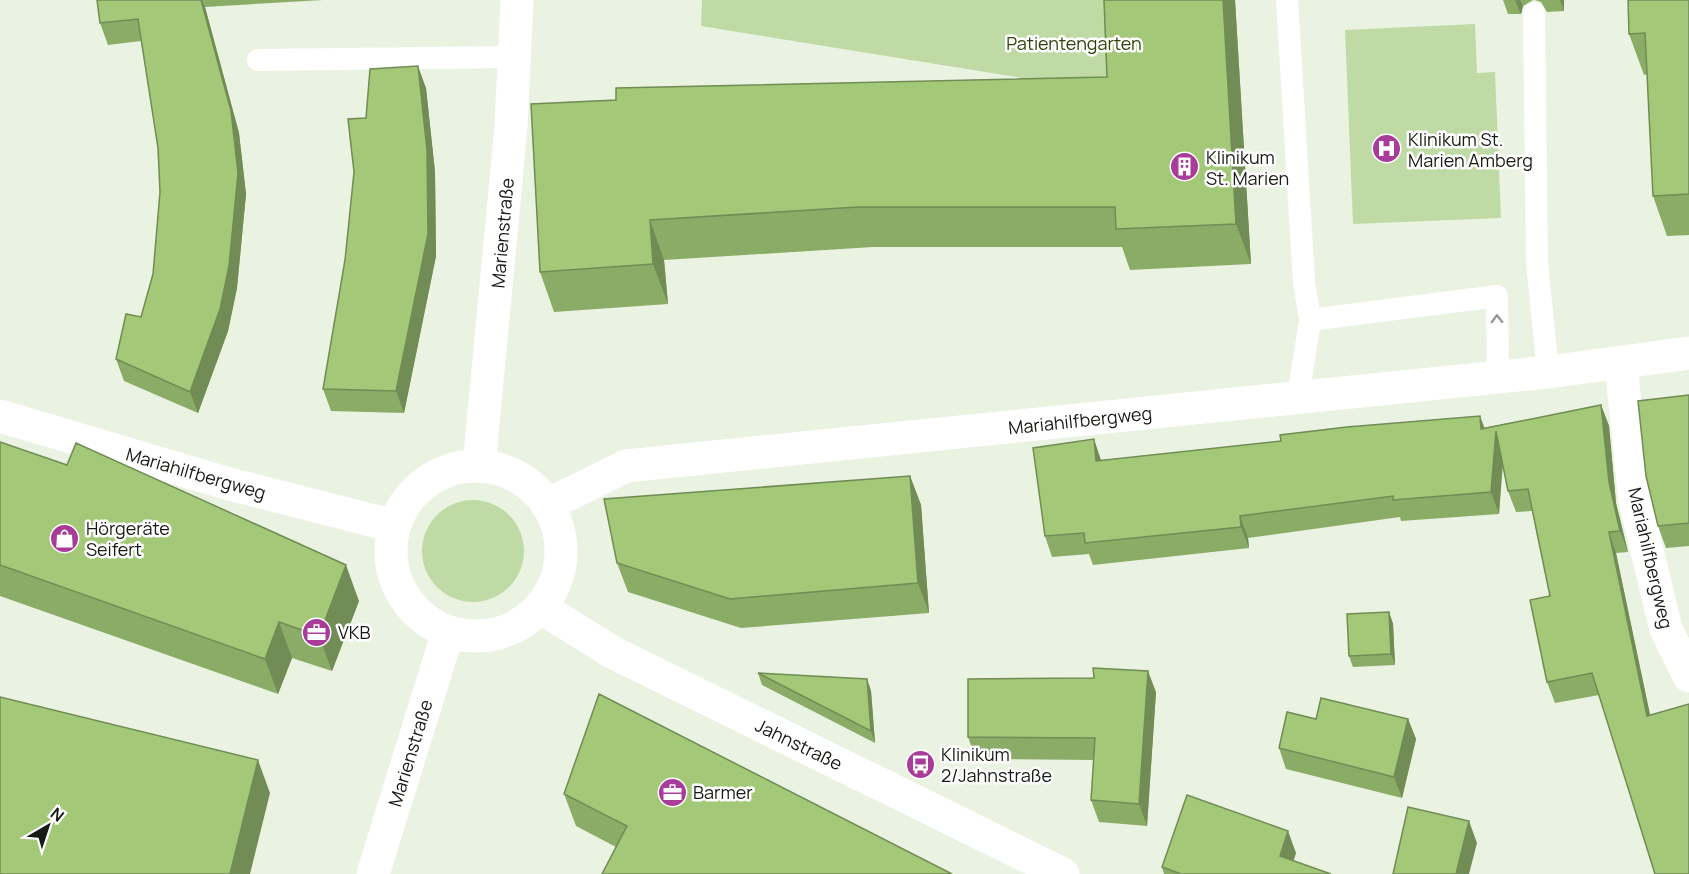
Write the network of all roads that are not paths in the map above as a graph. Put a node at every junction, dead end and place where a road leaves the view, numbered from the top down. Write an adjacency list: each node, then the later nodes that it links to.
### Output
1 (517, 0): 4 (street, Marienstraße)
2 (1287, 0): 6 (lane)
3 (1534, 13): 9 (lane)
4 (516, 57): 5 (lane); 13 (street, Marienstraße)
5 (258, 60)
6 (1310, 320): 10 (lane, one-way to 6); 11 (lane)
7 (1689, 353): 8 (street, Mariahilfbergweg)
8 (1621, 364): 9 (street, Mariahilfbergweg); 18 (street, Mariahilfbergweg)
9 (1548, 372): 10 (street, Mariahilfbergweg)
10 (1498, 377): 11 (street, Mariahilfbergweg)
11 (1298, 398): 14 (street, Mariahilfbergweg)
12 (0, 416): 15 (street, Mariahilfbergweg)
13 (479, 466): 14 (street); 15 (street)
14 (547, 505): 16 (street)
15 (394, 526): 17 (street)
16 (540, 607): 17 (street); 20 (street, Jahnstraße)
17 (448, 632): 19 (street, Marienstraße)
18 (1689, 676)
19 (373, 874)
20 (1063, 874)

